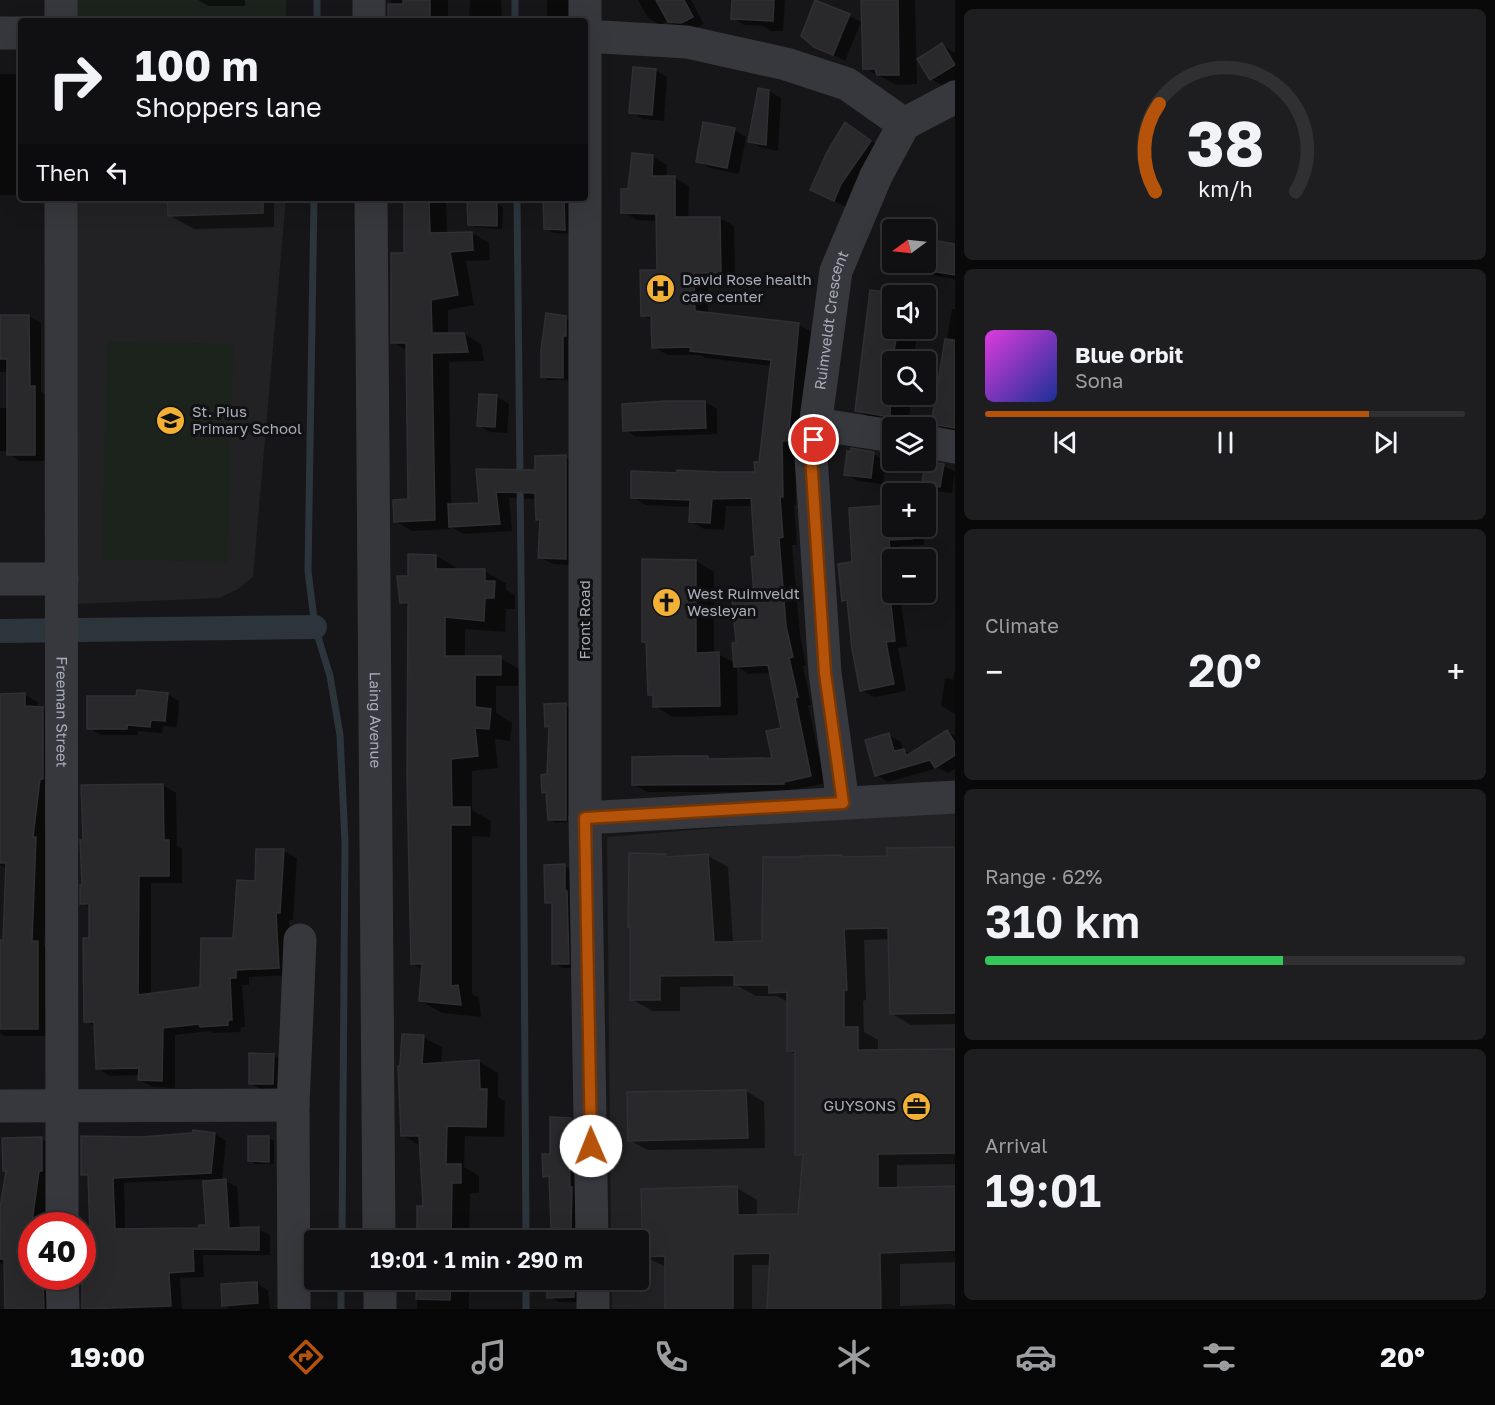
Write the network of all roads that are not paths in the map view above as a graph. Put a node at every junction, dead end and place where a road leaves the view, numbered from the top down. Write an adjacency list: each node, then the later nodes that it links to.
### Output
1 (61, 0): 4 (street)
2 (369, 0): 5 (street)
3 (585, 0): 6 (street, Front Road)
4 (61, 18)
5 (369, 18)
6 (585, 18)
7 (0, 33): 8 (street)
8 (18, 33)
9 (588, 36): 11 (street)
10 (955, 98): 11 (street)
11 (904, 124): 15 (street, Ruimveldt Crescent)
12 (61, 201): 20 (street, Freeman Street)
13 (371, 201): 29 (street, Laing Avenue)
14 (585, 201): 23 (street, Front Road)
15 (816, 424): 16 (street); 22 (street, Ruimveldt Crescent)
16 (882, 434)
17 (936, 444): 18 (street)
18 (955, 447)
19 (0, 579): 20 (street)
20 (62, 579): 25 (street, Freeman Street)
21 (955, 797): 22 (street)
22 (843, 803): 23 (street)
23 (585, 818): 30 (street, Front Road)
24 (300, 940): 26 (street)
25 (61, 1105): 26 (street); 27 (street); 28 (street, Freeman Street)
26 (293, 1105): 35 (street)
27 (0, 1106)
28 (62, 1212)
29 (379, 1230)
30 (592, 1230)
31 (62, 1290): 34 (street)
32 (380, 1290): 36 (street)
33 (593, 1290): 37 (street)
34 (63, 1309)
35 (294, 1309)
36 (380, 1309)
37 (593, 1309)

